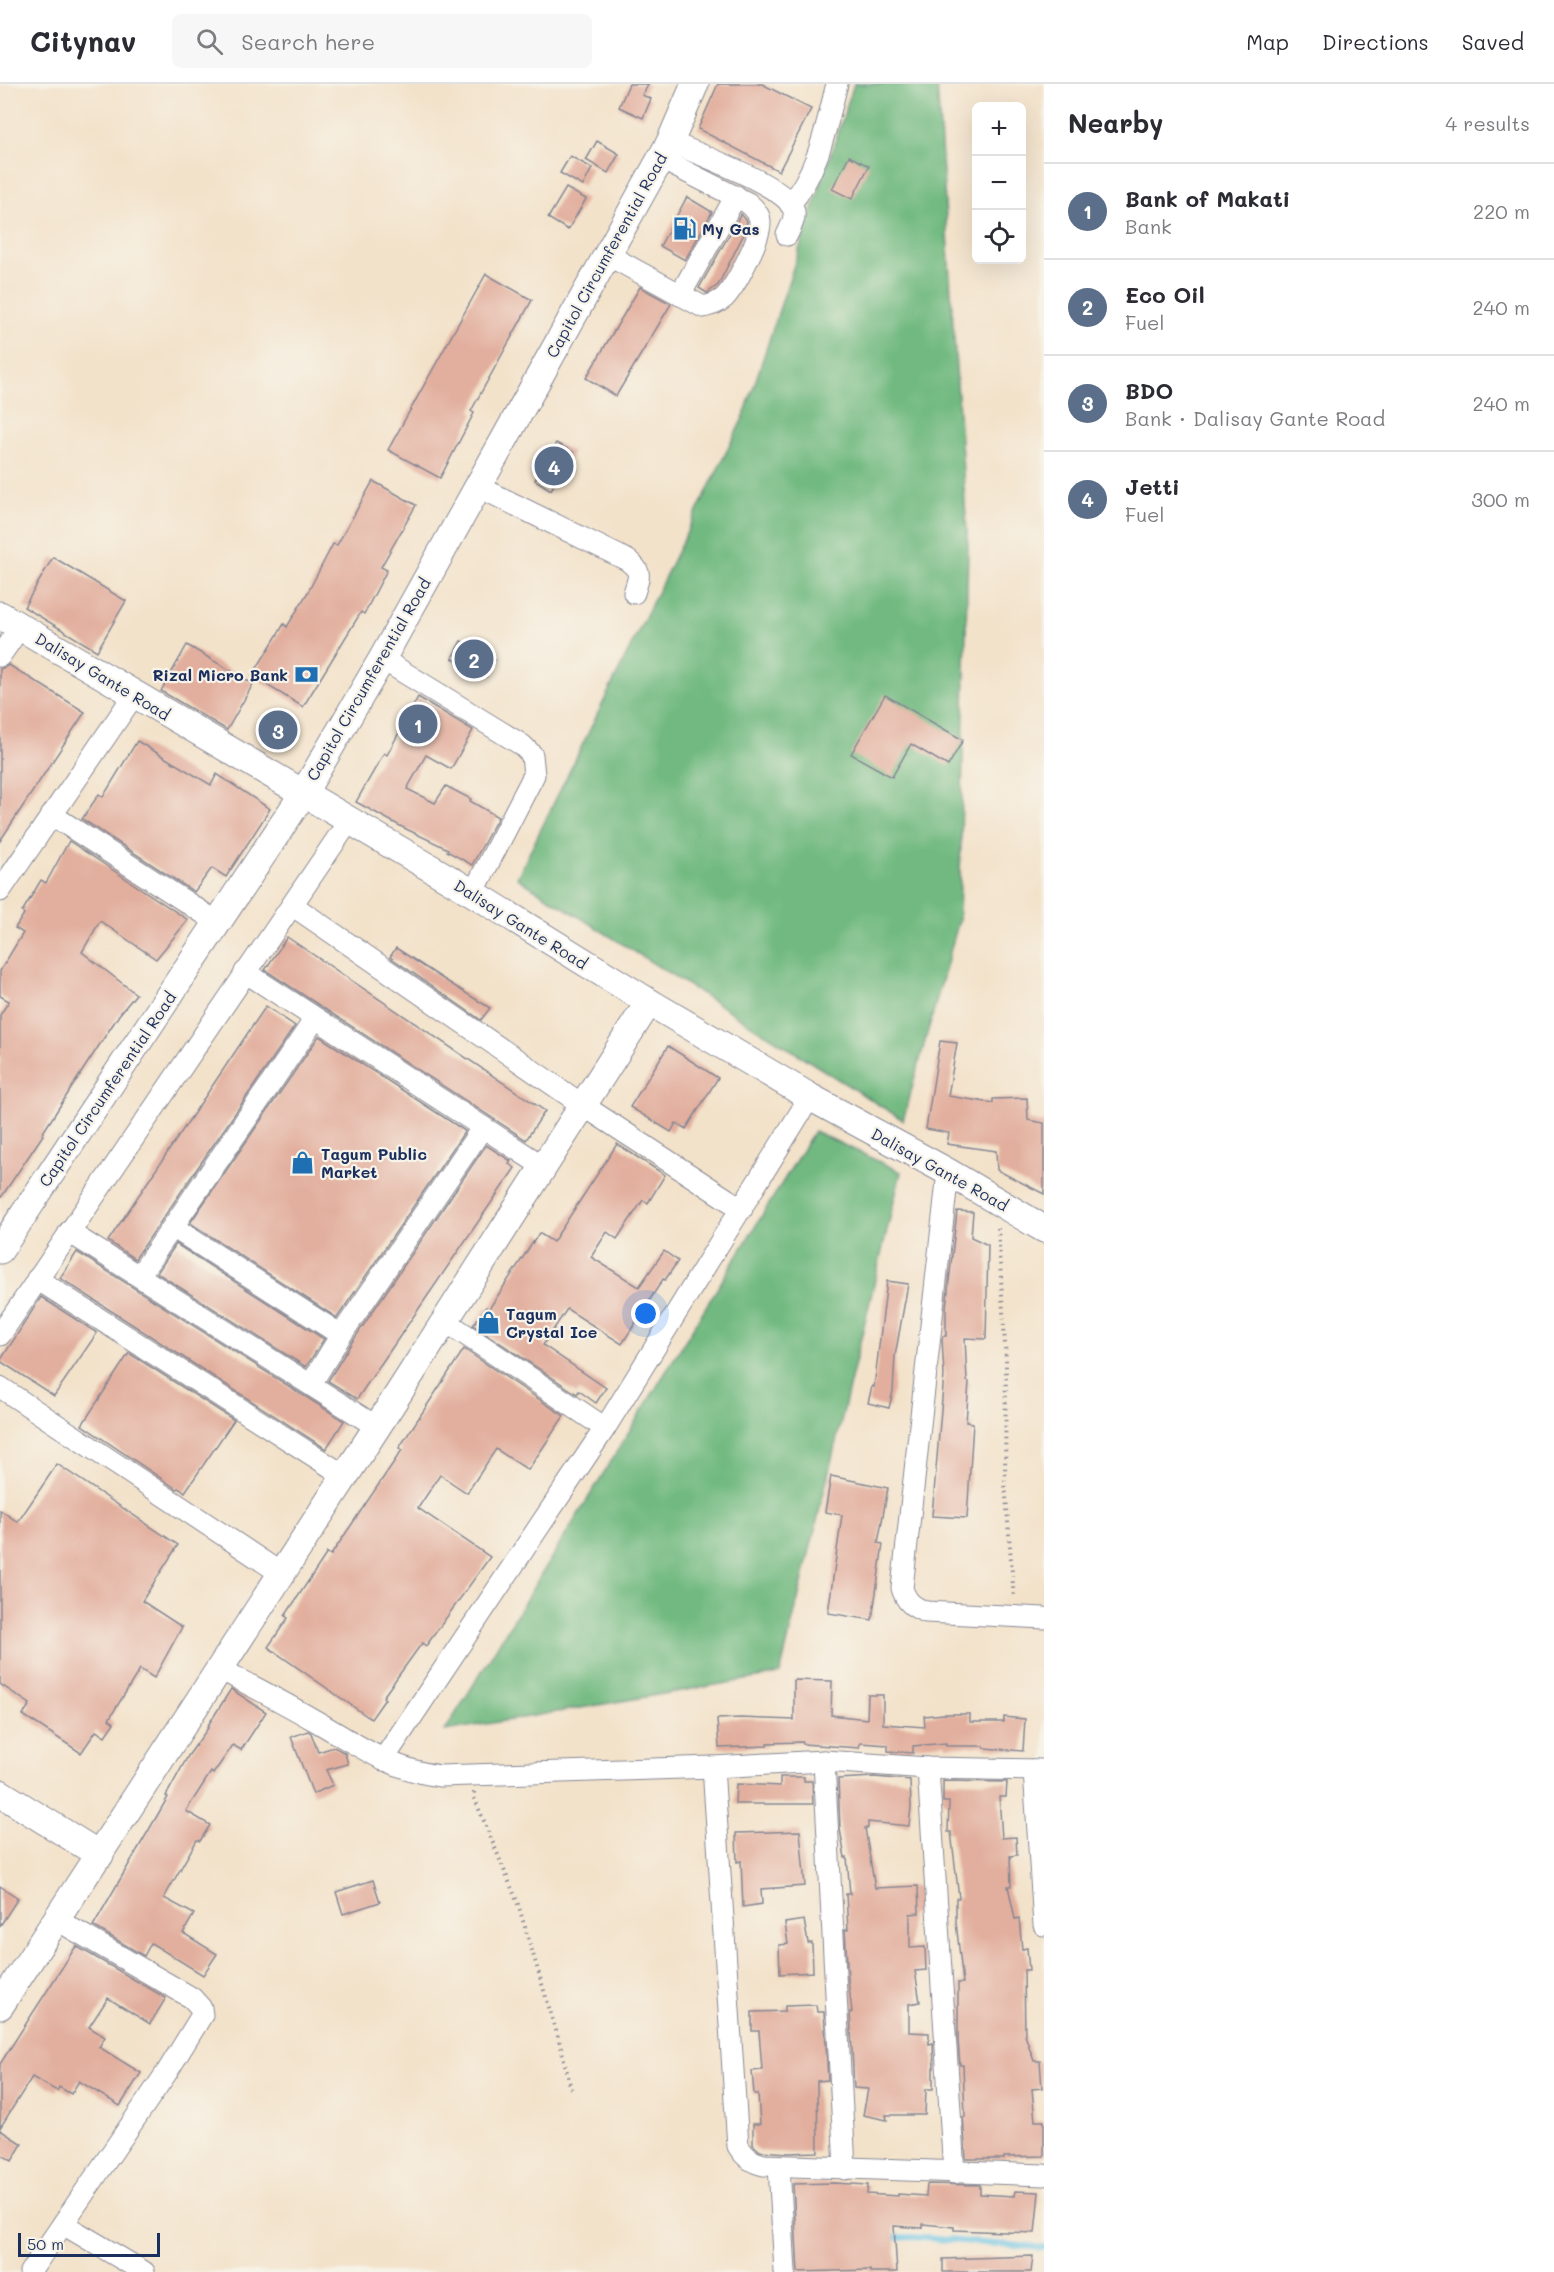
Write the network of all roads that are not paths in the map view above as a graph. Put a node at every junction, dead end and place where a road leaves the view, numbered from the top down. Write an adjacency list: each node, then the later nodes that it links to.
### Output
1 (695, 84): 3 (main road, Capitol Circumferential Road)
2 (837, 84): 5 (street)
3 (666, 150): 4 (street); 5 (street); 7 (main road, Capitol Circumferential Road)
4 (736, 196): 8 (street); 8 (street)
5 (790, 204): 6 (street)
6 (787, 235)
7 (606, 254): 8 (street); 9 (main road, Capitol Circumferential Road)
8 (680, 295)
9 (477, 486): 10 (street); 13 (main road, Capitol Circumferential Road)
10 (634, 593)
11 (10, 621): 12 (street); 14 (main road, Dalisay Gante Road)
12 (0, 656)
13 (382, 659): 15 (main road, Capitol Circumferential Road); 19 (street)
14 (134, 694): 15 (main road, Dalisay Gante Road); 16 (street)
15 (303, 794): 17 (main road, Dalisay Gante Road); 21 (main road, Capitol Circumferential Road)
16 (52, 815): 18 (street); 21 (street)
17 (349, 821): 19 (main road, Dalisay Gante Road); 20 (street)
18 (0, 891)
19 (473, 893): 23 (main road, Dalisay Gante Road)
20 (292, 905): 22 (street); 26 (street)
21 (218, 922): 34 (main road, Capitol Circumferential Road)
22 (245, 972): 24 (street); 33 (street)
23 (649, 1002): 25 (main road, Dalisay Gante Road); 26 (main road)
24 (315, 1018): 27 (street); 31 (street)
25 (810, 1097): 29 (main road, Dalisay Gante Road); 30 (street)
26 (584, 1106): 28 (main road); 30 (street)
27 (483, 1127): 28 (street); 39 (street)
28 (544, 1167): 37 (main road)
29 (948, 1172): 32 (main road, Dalisay Gante Road); 46 (street)
30 (742, 1209): 43 (street)
31 (174, 1228): 35 (street); 39 (street)
32 (1044, 1228)
33 (69, 1232): 35 (street); 36 (street)
34 (4, 1235)
35 (139, 1276): 40 (street)
36 (37, 1279): 38 (street); 44 (street)
37 (446, 1321): 42 (main road); 43 (street)
38 (0, 1335)
39 (341, 1335): 40 (street)
40 (311, 1384): 42 (street)
41 (0, 1387): 45 (street)
42 (377, 1427): 44 (main road)
43 (605, 1428): 48 (street)
44 (345, 1476): 45 (main road)
45 (282, 1574): 47 (main road)
46 (1044, 1618)
47 (220, 1670): 48 (street); 54 (main road)
48 (383, 1760): 50 (street)
49 (824, 1761): 50 (street); 51 (street); 59 (street)
50 (713, 1767): 58 (street)
51 (928, 1768): 52 (street); 60 (street)
52 (1039, 1770): 56 (street)
53 (0, 1793): 54 (main road)
54 (100, 1855): 55 (main road)
55 (57, 1920): 57 (main road); 62 (street)
56 (1044, 1926)
57 (0, 2006)
58 (779, 2166): 59 (street); 65 (street)
59 (845, 2169): 60 (street)
60 (954, 2173): 61 (street)
61 (1044, 2175)
62 (63, 2224): 63 (street); 64 (street)
63 (30, 2272)
64 (144, 2272)
65 (784, 2272)

